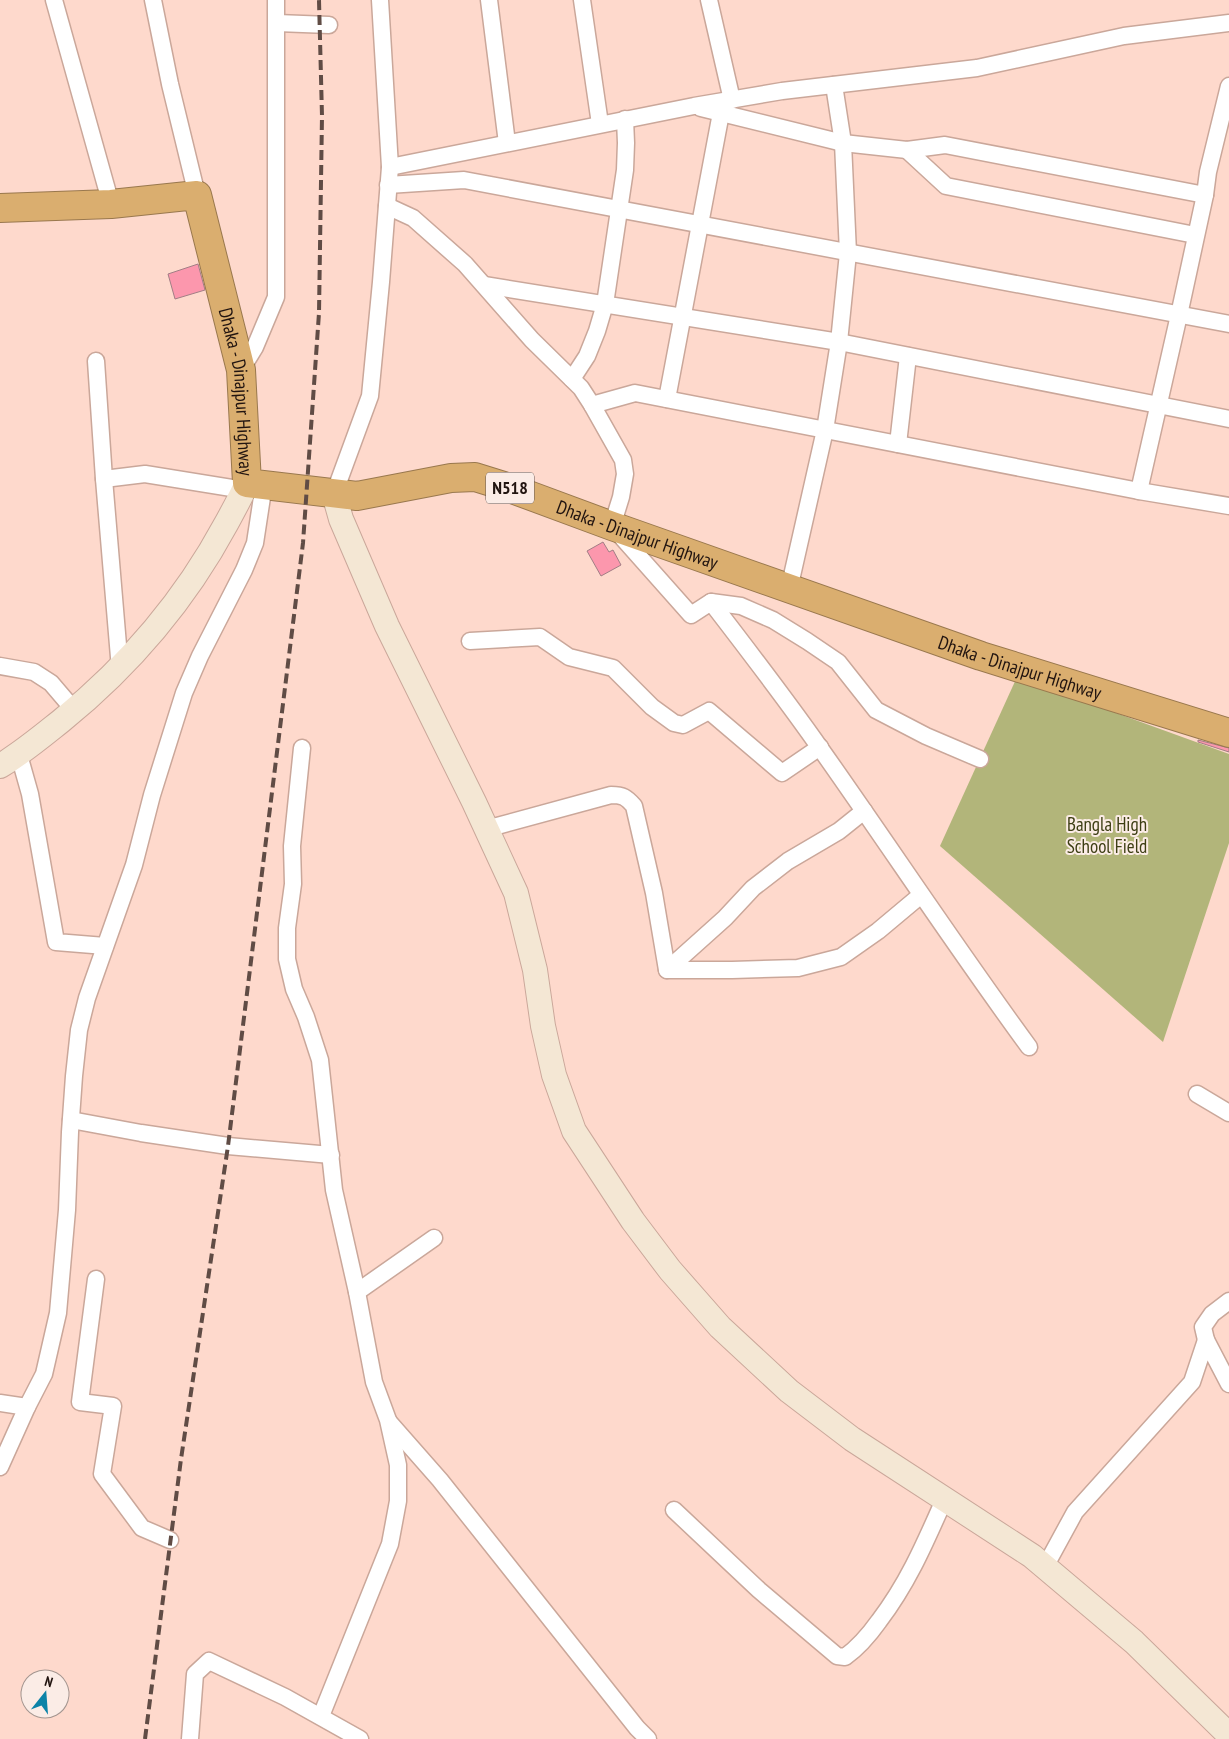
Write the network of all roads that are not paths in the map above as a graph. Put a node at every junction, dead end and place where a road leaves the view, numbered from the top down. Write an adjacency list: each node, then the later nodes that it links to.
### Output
1 (54, 0): 25 (street)
2 (153, 0): 23 (street)
3 (276, 0): 9 (street)
4 (380, 0): 21 (street)
5 (489, 0): 18 (street)
6 (582, 0): 17 (street)
7 (709, 0): 13 (street)
8 (1229, 23): 11 (street)
9 (277, 24): 10 (street); 40 (street)
10 (329, 24)
11 (834, 85): 13 (street); 19 (street)
12 (1228, 92): 24 (street)
13 (732, 100): 14 (street)
14 (694, 106): 15 (street); 16 (street)
15 (721, 113): 19 (street); 29 (street)
16 (625, 119): 17 (street); 28 (street)
17 (600, 124): 18 (street)
18 (507, 143): 21 (street)
19 (843, 143): 20 (street); 31 (street)
20 (907, 150): 24 (street); 30 (street)
21 (390, 167): 22 (street)
22 (388, 185): 26 (street); 28 (street)
23 (197, 195): 25 (highway); 40 (highway, Dhaka - Dinajpur Highway)
24 (1205, 195): 30 (street)
25 (111, 204): 27 (highway)
26 (387, 206): 32 (street); 51 (street)
27 (0, 208)
28 (618, 209): 29 (street); 33 (street)
29 (700, 224): 31 (street); 35 (street)
30 (1195, 235): 34 (street)
31 (848, 253): 34 (street); 37 (street)
32 (484, 285): 33 (street); 41 (street)
33 (605, 304): 35 (street); 41 (street)
34 (1179, 315): 36 (street); 44 (street)
35 (682, 316): 37 (street); 42 (street)
36 (1229, 324)
37 (839, 342): 38 (street); 46 (street)
38 (908, 356): 44 (street); 47 (street)
39 (96, 362): 48 (street)
40 (241, 370): 49 (highway, Dhaka - Dinajpur Highway)
41 (572, 379): 43 (street)
42 (667, 399): 43 (street); 46 (street)
43 (592, 405): 53 (street)
44 (1158, 405): 45 (street); 50 (street)
45 (1229, 419)
46 (825, 430): 47 (street); 54 (street)
47 (898, 444): 50 (street)
48 (104, 479): 49 (street); 58 (street)
49 (251, 486): 51 (highway, Dhaka - Dinajpur Highway / N518); 58 (street); 68 (street)
50 (1139, 491): 52 (street)
51 (334, 494): 53 (highway, Dhaka - Dinajpur Highway / N518); 66 (street)
52 (1229, 506)
53 (612, 526): 54 (highway, Dhaka - Dinajpur Highway / N518); 55 (street)
54 (789, 589): 60 (highway, Dhaka - Dinajpur Highway / N518)
55 (711, 602): 61 (street); 63 (street)
56 (470, 641): 61 (street)
57 (0, 666): 59 (street)
58 (120, 669): 59 (street)
59 (74, 710): 64 (street)
60 (1229, 733)
61 (820, 747): 65 (street)
62 (302, 748): 74 (street)
63 (980, 759)
64 (9, 760): 68 (street)
65 (864, 811): 67 (street); 69 (street)
66 (486, 829): 69 (street); 85 (street)
67 (922, 895): 69 (street); 70 (street)
68 (104, 946): 73 (street)
69 (667, 970)
70 (1029, 1047)
71 (1197, 1094): 72 (street)
72 (1229, 1113)
73 (70, 1120): 74 (street); 82 (street)
74 (331, 1156): 77 (street)
75 (434, 1238): 77 (street)
76 (96, 1279): 87 (street)
77 (357, 1292): 83 (street)
78 (1229, 1301): 79 (street)
79 (1206, 1340): 80 (street); 88 (street)
80 (1229, 1384)
81 (0, 1403): 82 (street)
82 (27, 1407): 84 (street)
83 (388, 1420): 89 (street); 93 (street)
84 (0, 1467)
85 (944, 1500): 86 (street); 88 (street)
86 (674, 1510)
87 (170, 1540)
88 (1044, 1567): 90 (street)
89 (321, 1716): 91 (street); 92 (street)
90 (1229, 1735)
91 (190, 1739)
92 (360, 1739)
93 (648, 1739)

